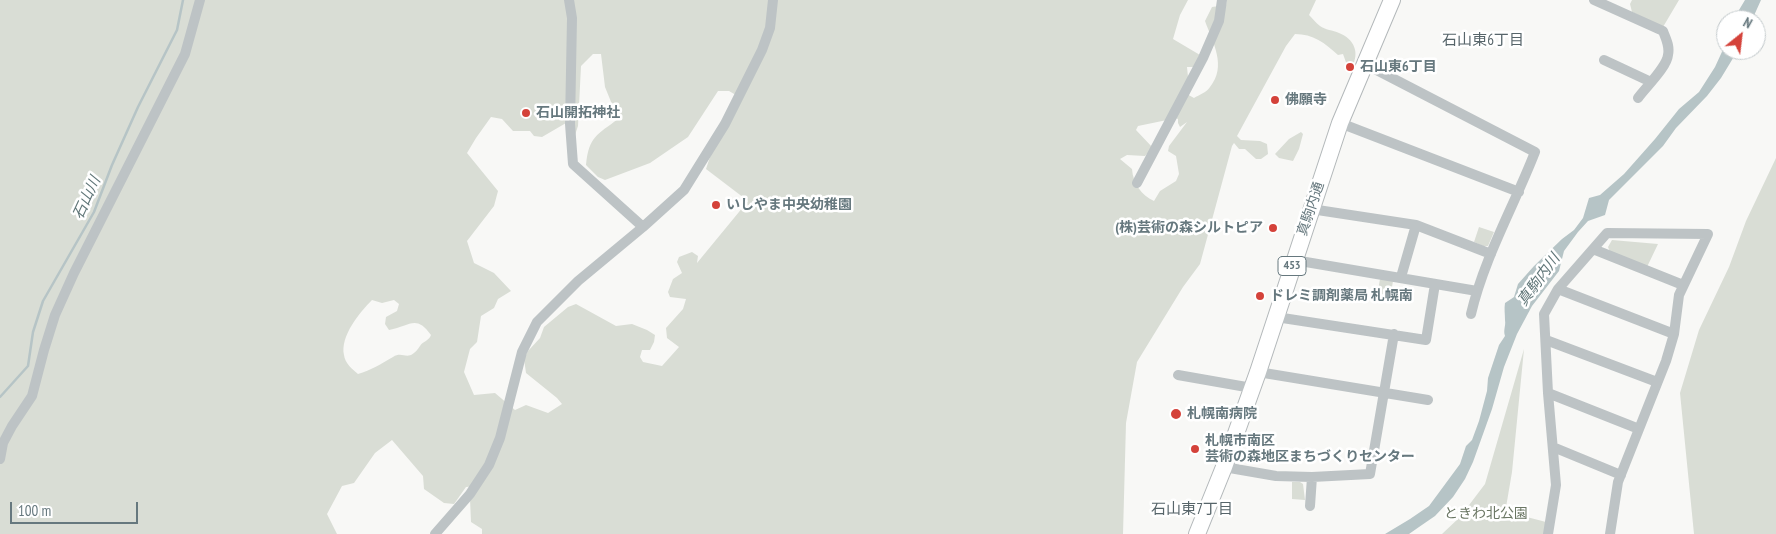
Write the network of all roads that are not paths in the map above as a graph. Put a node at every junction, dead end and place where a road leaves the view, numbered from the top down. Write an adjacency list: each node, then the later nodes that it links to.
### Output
1 (200, 0): 41 (street)
2 (569, 0): 18 (street)
3 (773, 0): 18 (street)
4 (1222, 0): 14 (street)
5 (1392, 0): 10 (highway, 真駒内通 / 453)
6 (1594, 0): 8 (street)
7 (1622, 0): 8 (street)
8 (1618, 10): 11 (street)
9 (1604, 60): 11 (street)
10 (1365, 64): 13 (highway, 真駒内通 / 453); 15 (street)
11 (1651, 82): 12 (street)
12 (1638, 98)
13 (1340, 123): 15 (street); 16 (highway, 真駒内通 / 453)
14 (1137, 183)
15 (1519, 192): 20 (street)
16 (1311, 209): 17 (street); 21 (highway, 真駒内通 / 453)
17 (1416, 225): 20 (street); 22 (street)
18 (643, 227): 46 (street)
19 (1593, 249): 24 (street); 24 (street); 25 (street)
20 (1491, 254): 26 (street)
21 (1294, 260): 22 (street); 28 (highway, 真駒内通 / 453)
22 (1401, 277): 23 (street)
23 (1435, 284): 26 (street); 29 (street)
24 (1683, 285): 30 (street)
25 (1558, 289): 30 (street); 31 (street)
26 (1477, 291): 27 (street)
27 (1471, 314)
28 (1276, 317): 29 (street); 32 (highway, 真駒内通 / 453)
29 (1394, 334): 36 (street)
30 (1674, 334): 34 (street)
31 (1546, 340): 34 (street); 37 (street)
32 (1258, 372): 35 (highway, 真駒内通 / 453); 36 (street)
33 (1178, 375): 35 (street)
34 (1657, 382): 39 (street)
35 (1252, 388): 42 (highway, 真駒内通 / 453)
36 (1385, 392): 38 (street); 44 (street)
37 (1548, 393): 39 (street); 40 (street)
38 (1428, 400)
39 (1639, 429): 43 (street)
40 (1553, 448): 43 (street); 48 (street)
41 (0, 459)
42 (1224, 466): 44 (street); 47 (highway, 真駒内通 / 453)
43 (1621, 475): 49 (street)
44 (1312, 477): 45 (street)
45 (1310, 506)
46 (435, 534)
47 (1197, 534)
48 (1548, 534)
49 (1610, 534)

